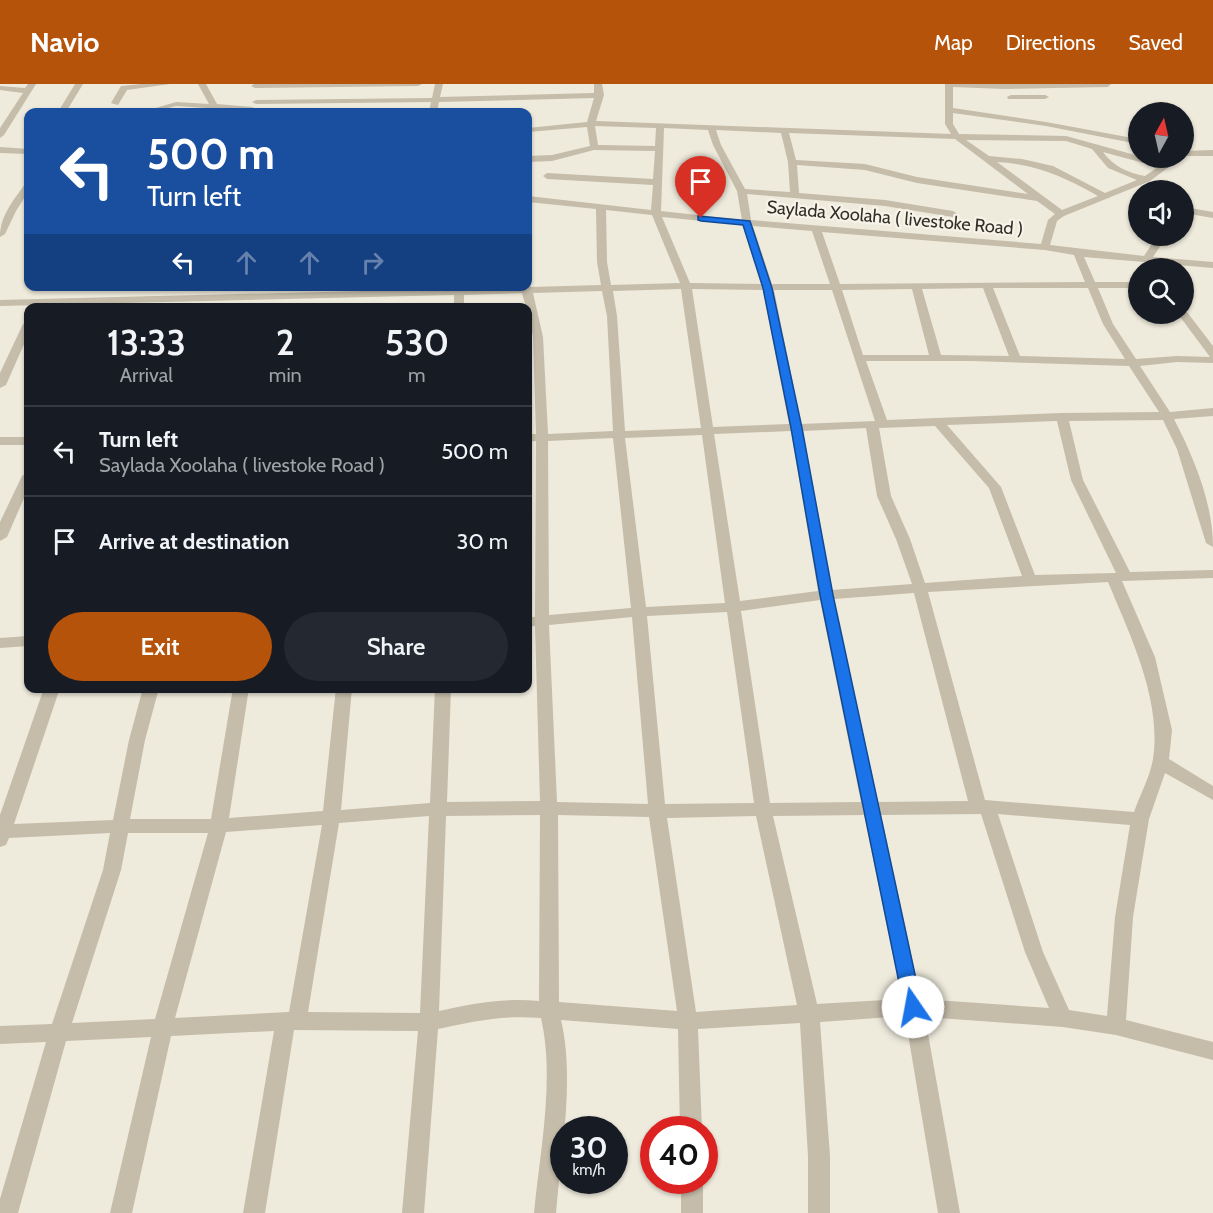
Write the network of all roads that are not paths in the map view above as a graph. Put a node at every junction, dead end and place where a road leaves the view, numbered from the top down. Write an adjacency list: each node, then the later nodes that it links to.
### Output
1 (79, 84): 23 (street)
2 (167, 84): 11 (street)
3 (202, 84): 22 (street)
4 (312, 84): 5 (street); 9 (street); 20 (street)
5 (418, 84)
6 (439, 84): 19 (street)
7 (598, 84): 15 (street)
8 (949, 84): 10 (street); 14 (street)
9 (255, 85): 25 (street)
10 (1108, 85)
11 (125, 86): 21 (street)
12 (31, 87): 13 (street); 34 (street)
13 (0, 88)
14 (948, 94): 16 (street); 28 (street)
15 (600, 95): 19 (street); 29 (street)
16 (958, 95)
17 (1000, 97): 18 (street)
18 (1044, 97)
19 (434, 100): 20 (street); 27 (street)
20 (306, 102): 25 (street); 26 (street)
21 (115, 103)
22 (214, 106): 24 (street); 25 (street)
23 (64, 108)
24 (159, 108)
25 (252, 108)
26 (303, 108)
27 (433, 108)
28 (949, 110): 35 (street); 36 (street)
29 (591, 124): 30 (street); 32 (street); 37 (street)
30 (660, 126): 31 (street); 39 (street)
31 (712, 129): 33 (street); 53 (street)
32 (532, 130)
33 (785, 132): 35 (street); 48 (street)
34 (0, 135)
35 (956, 136): 38 (street); 47 (street)
36 (1128, 140)
37 (594, 147): 39 (street); 45 (street)
38 (1096, 148): 44 (street); 50 (street)
39 (659, 149): 51 (street)
40 (0, 150): 41 (street)
41 (24, 152)
42 (1213, 153): 43 (street)
43 (1194, 154)
44 (1128, 156)
45 (552, 158): 46 (street); 52 (street)
46 (532, 159)
47 (987, 159): 56 (street); 57 (street)
48 (792, 162): 55 (street); 57 (street)
49 (1161, 168): 50 (street)
50 (1147, 179): 56 (street)
51 (656, 182): 52 (street); 60 (street)
52 (537, 190): 58 (street, Saylada Xoolaha ( livestoke Road ))
53 (742, 191): 55 (street); 64 (street)
54 (24, 192): 66 (street)
55 (795, 195): 61 (street)
56 (1106, 197): 62 (street)
57 (1038, 198): 62 (street)
58 (601, 207): 60 (street, Saylada Xoolaha ( livestoke Road )); 77 (street)
59 (1194, 212): 63 (street)
60 (656, 213): 64 (street, Saylada Xoolaha ( livestoke Road )); 76 (street)
61 (953, 214)
62 (1061, 214): 67 (street)
63 (1213, 215)
64 (747, 223): 65 (street, Saylada Xoolaha ( livestoke Road )); 79 (street)
65 (816, 228): 67 (street, Saylada Xoolaha ( livestoke Road )); 78 (street)
66 (0, 234)
67 (1045, 247): 68 (street, Saylada Xoolaha ( livestoke Road ))
68 (1078, 253): 69 (street, Saylada Xoolaha ( livestoke Road )); 73 (street)
69 (1128, 261)
70 (1194, 265): 71 (street, Saylada Xoolaha ( livestoke Road ))
71 (1213, 265)
72 (986, 284): 73 (street); 74 (street); 95 (street)
73 (1091, 284): 75 (street); 97 (street)
74 (916, 285): 78 (street); 94 (street)
75 (1128, 285)
76 (686, 286): 77 (street); 79 (street); 105 (street)
77 (606, 287): 80 (street); 106 (street)
78 (837, 287): 79 (street); 93 (street)
79 (768, 288): 104 (street)
80 (532, 289)
81 (256, 291): 86 (street)
82 (428, 291): 84 (street)
83 (481, 291): 84 (street)
84 (459, 292): 87 (street)
85 (0, 303): 88 (street)
86 (188, 303)
87 (459, 303)
88 (24, 304)
89 (532, 313): 107 (street)
90 (1190, 324): 92 (street)
91 (24, 333): 98 (street)
92 (1213, 354)
93 (858, 358): 94 (street); 103 (street)
94 (936, 358): 95 (street)
95 (1016, 360): 97 (street)
96 (1213, 360): 97 (street)
97 (1133, 363): 100 (street)
98 (0, 385)
99 (1213, 412): 100 (street)
100 (1167, 416): 101 (street); 112 (street)
101 (1062, 417): 102 (street); 114 (street)
102 (938, 422): 103 (street); 115 (street)
103 (877, 425): 104 (street); 116 (street)
104 (796, 428): 105 (street); 117 (street)
105 (707, 432): 106 (street); 118 (street)
106 (619, 436): 107 (street); 119 (street)
107 (535, 438): 120 (street)
108 (0, 441): 109 (street)
109 (24, 441)
110 (24, 485): 111 (street)
111 (0, 537)
112 (1213, 543)
113 (1213, 574): 114 (street)
114 (1120, 579): 115 (street); 128 (street)
115 (1030, 580): 116 (street)
116 (920, 588): 117 (street); 131 (street)
117 (826, 595): 118 (street); 132 (street)
118 (732, 607): 119 (street); 134 (street)
119 (639, 612): 120 (street); 135 (street)
120 (535, 622): 130 (street)
121 (24, 641): 122 (street)
122 (0, 643)
123 (50, 693): 140 (street)
124 (150, 693): 138 (street)
125 (240, 693): 139 (street)
126 (344, 693): 136 (street)
127 (443, 693): 133 (street)
128 (1161, 762): 129 (street); 137 (street)
129 (1213, 794)
130 (549, 807): 133 (street); 135 (street); 142 (street)
131 (982, 807): 132 (street); 137 (street); 144 (street)
132 (871, 808): 134 (street); 141 (street)
133 (437, 809): 136 (street); 147 (street)
134 (763, 810): 135 (street); 143 (street)
135 (657, 811): 145 (street)
136 (331, 819): 139 (street); 146 (street)
137 (1140, 819): 148 (street)
138 (120, 826): 139 (street); 140 (street); 150 (street)
139 (219, 826): 149 (street)
140 (1, 834)
141 (913, 1007): 143 (street); 144 (street); 162 (street)
142 (549, 1011): 145 (street); 147 (street); 159 (street)
143 (809, 1013): 145 (street); 161 (street)
144 (1063, 1018): 148 (street)
145 (688, 1021): 153 (street)
146 (291, 1022): 147 (street); 149 (street); 157 (street)
147 (429, 1022): 158 (street)
148 (1116, 1026): 152 (street)
149 (163, 1027): 150 (street); 156 (street)
150 (58, 1032): 151 (street); 155 (street)
151 (0, 1035)
152 (1213, 1051)
153 (691, 1116)
154 (692, 1194): 160 (street)
155 (7, 1213)
156 (121, 1213)
157 (254, 1213)
158 (413, 1213)
159 (545, 1213)
160 (692, 1213)
161 (819, 1213)
162 (949, 1213)

